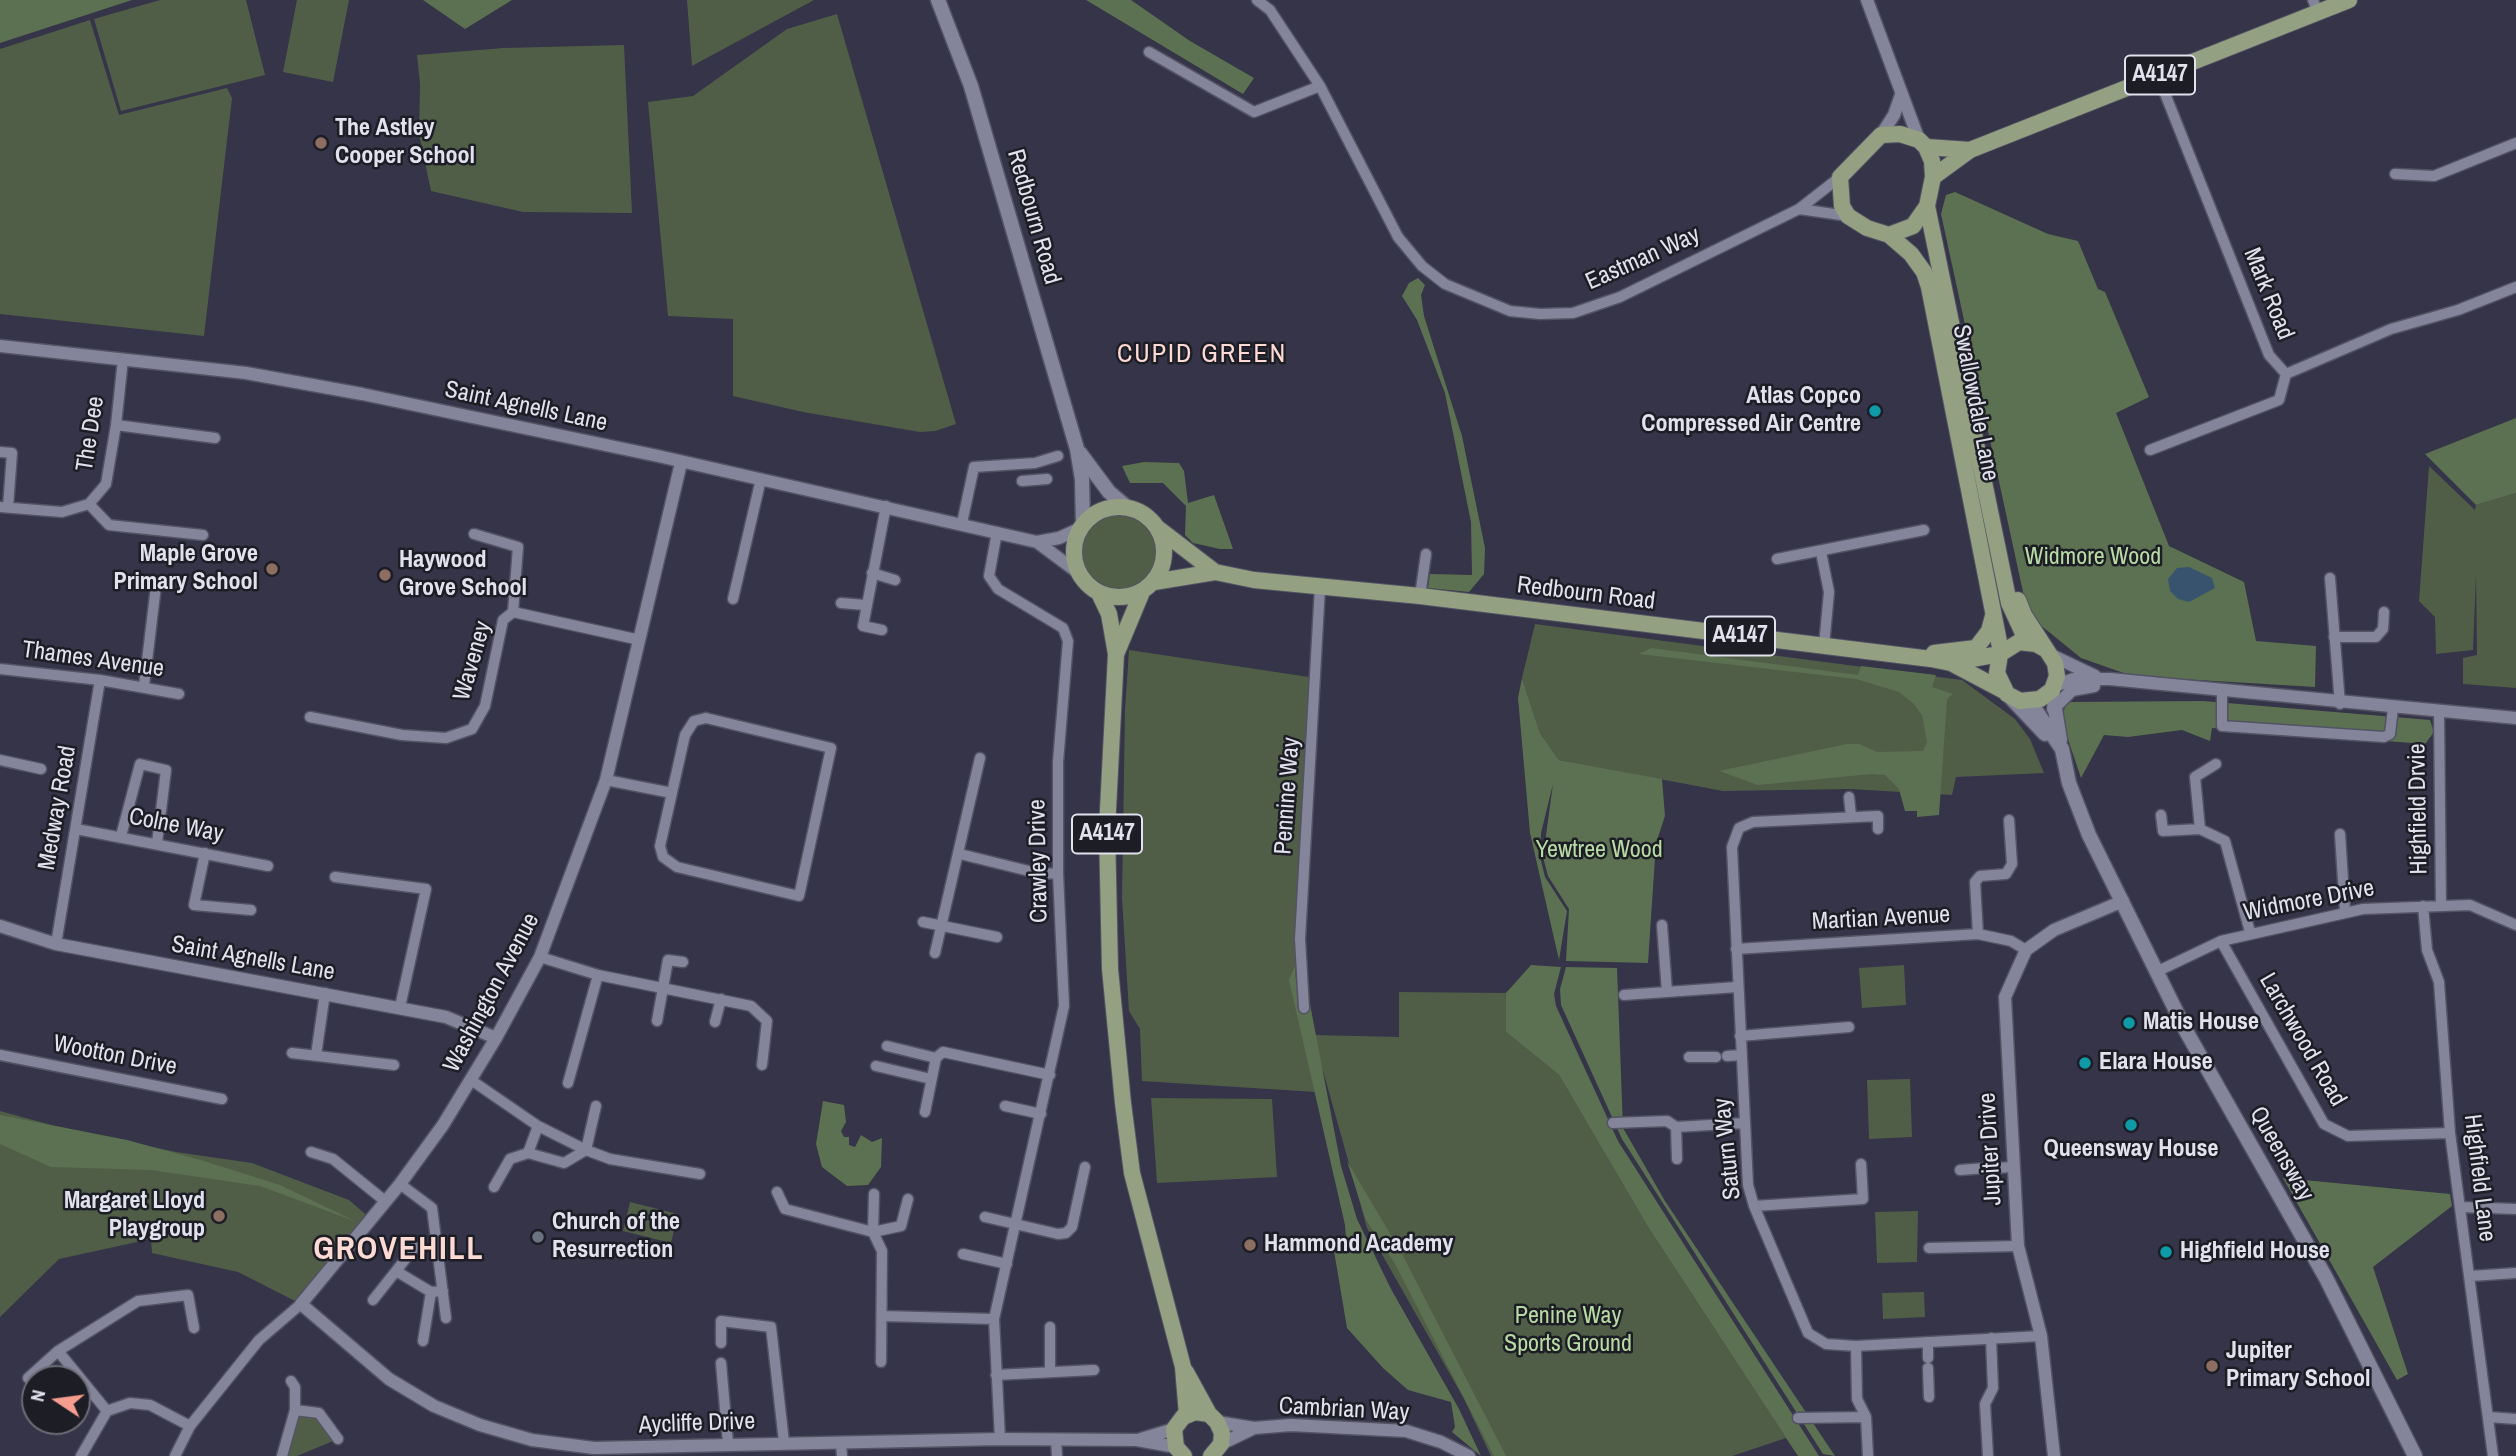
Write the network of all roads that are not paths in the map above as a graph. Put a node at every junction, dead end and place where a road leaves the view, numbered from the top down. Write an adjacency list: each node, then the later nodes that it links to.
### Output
1 (938, 0): 27 (main road, Redbourn Road)
2 (1256, 0): 8 (street, Eastman Way)
3 (1867, 0): 9 (street)
4 (2349, 0): 5 (main road, A4147)
5 (2315, 7): 7 (main road, A4147)
6 (1149, 52): 8 (street)
7 (2158, 76): 13 (main road, A4147); 24 (street, Mark Road)
8 (1320, 86): 18 (street, Eastman Way)
9 (1901, 95): 10 (street); 12 (street)
10 (1881, 135): 12 (main road); 15 (main road)
11 (2516, 143): 14 (street)
12 (1923, 144): 13 (main road, A4147); 16 (main road)
13 (1970, 150): 16 (main road, A4147)
14 (2395, 174)
15 (1840, 177): 18 (street, Eastman Way); 19 (main road)
16 (1933, 177): 17 (main road)
17 (1927, 206): 20 (main road); 41 (main road, Swallowdale Lane)
18 (1799, 209): 19 (street)
19 (1848, 216): 20 (main road)
20 (1889, 235): 61 (main road, Swallowdale Lane / A4147)
21 (2516, 287): 24 (street, Mark Road)
22 (0, 346): 23 (street, Saint Agnells Lane)
23 (122, 359): 25 (street, The Dee); 31 (street, Saint Agnells Lane)
24 (2286, 374): 28 (street)
25 (116, 425): 26 (street); 37 (street, The Dee)
26 (215, 438)
27 (1077, 449): 40 (main road, Redbourn Road); 43 (main road, Redbourn Road)
28 (2150, 450)
29 (0, 452): 39 (street)
30 (1058, 456): 32 (street)
31 (681, 463): 33 (street, Saint Agnells Lane); 71 (street, Washington Avenue)
32 (1035, 463): 35 (street); 42 (street)
33 (761, 479): 38 (street, Saint Agnells Lane); 64 (street)
34 (1047, 479): 35 (street)
35 (1034, 480): 36 (street)
36 (1022, 481)
37 (89, 504): 39 (street, The Dee); 48 (street)
38 (886, 506): 42 (street, Saint Agnells Lane); 54 (street)
39 (4, 507)
40 (1128, 508): 43 (main road); 44 (main road)
41 (1992, 514): 72 (main road, Swallowdale Lane); 74 (main road, Swallowdale Lane)
42 (962, 523): 46 (street, Saint Agnells Lane)
43 (1082, 527): 49 (street, Saint Agnells Lane); 55 (main road)
44 (1158, 529): 53 (main road, Redbourn Road / A4147); 59 (main road)
45 (1924, 530): 50 (street)
46 (997, 532): 49 (street, Saint Agnells Lane); 115 (street, Crawley Drive)
47 (474, 534): 67 (street)
48 (203, 535)
49 (1037, 542): 55 (street, Saint Agnells Lane)
50 (1821, 552): 52 (street); 73 (street)
51 (1426, 554): 63 (street)
52 (1777, 559)
53 (1215, 572): 59 (main road, Redbourn Road / A4147); 60 (main road, Redbourn Road / A4147)
54 (872, 573): 57 (street); 66 (street)
55 (1080, 574): 62 (main road)
56 (2330, 578): 70 (street)
57 (895, 580)
58 (156, 586): 83 (street)
59 (1148, 587): 62 (main road); 77 (main road, A4147)
60 (1320, 587): 63 (main road, Redbourn Road / A4147); 146 (street, Pennine Way)
61 (1992, 592): 75 (main road, Swallowdale Lane / A4147); 76 (main road, Swallowdale Lane / A4147)
62 (1099, 593): 77 (main road, A4147)
63 (1420, 596): 73 (main road, Redbourn Road / A4147)
64 (733, 599)
65 (841, 603): 66 (street)
66 (865, 604): 69 (street)
67 (513, 612): 71 (street, Waveney); 93 (street, Waveney)
68 (2384, 612): 70 (street)
69 (882, 630)
70 (2334, 637): 89 (street)
71 (640, 640): 100 (street, Washington Avenue)
72 (2027, 642): 74 (main road); 76 (main road)
73 (1824, 646): 75 (main road, Redbourn Road / A4147)
74 (2047, 651): 80 (street); 84 (main road)
75 (1879, 653): 78 (main road, Redbourn Road / A4147)
76 (2000, 653): 78 (main road, Redbourn Road); 85 (main road)
77 (1116, 654): 223 (main road, A4147)
78 (1951, 663): 85 (main road, Redbourn Road)
79 (0, 670): 81 (street, Thames Avenue)
80 (2110, 679): 82 (street); 84 (street)
81 (100, 680): 83 (street, Thames Avenue); 107 (street, Medway Road)
82 (2143, 683): 86 (street); 91 (street)
83 (144, 686): 87 (street, Thames Avenue)
84 (2053, 688): 88 (main road); 91 (main road, Queensway)
85 (2006, 692): 88 (main road); 95 (main road, Queensway)
86 (2222, 692): 89 (street); 90 (street)
87 (179, 694)
88 (2030, 702): 95 (main road, Queensway)
89 (2340, 704): 90 (street)
90 (2393, 708): 92 (street)
91 (2053, 709): 95 (main road, Queensway)
92 (2439, 712): 94 (street); 119 (street, Highfield Drvie)
93 (310, 717)
94 (2516, 718)
95 (2062, 749): 117 (main road, Queensway)
96 (980, 758): 113 (street)
97 (0, 760): 99 (street)
98 (2216, 764): 108 (street)
99 (41, 769)
100 (606, 780): 101 (street); 135 (street, Washington Avenue)
101 (673, 793): 101 (street)
102 (1849, 797): 104 (street)
103 (2161, 815): 108 (street)
104 (1851, 816): 106 (street, Saturn Way); 132 (street, Saturn Way)
105 (2009, 820): 128 (street)
106 (1878, 828)
107 (76, 829): 110 (street, Colne Way); 131 (street, Medway Road)
108 (2200, 829): 127 (street)
109 (2340, 835): 121 (street)
110 (121, 836): 111 (street, Colne Way); 111 (street)
111 (158, 843): 112 (street, Colne Way)
112 (205, 853): 114 (street, Colne Way); 120 (street)
113 (960, 854): 115 (street); 126 (street)
114 (268, 866)
115 (1058, 873): 162 (street, Crawley Drive)
116 (335, 877): 145 (street)
117 (2123, 901): 133 (street); 137 (main road, Queensway)
118 (2423, 906): 119 (street, Widmore Drive); 121 (street, Widmore Drive); 175 (street, Highfield Lane)
119 (2441, 906): 124 (street, Widmore Drive)
120 (251, 911)
121 (2345, 911): 127 (street, Widmore Drive)
122 (922, 922): 126 (street)
123 (1662, 925): 141 (street)
124 (2516, 925)
125 (0, 926): 131 (street, Saint Agnells Lane)
126 (942, 926): 129 (street); 134 (street)
127 (2250, 932): 130 (street, Widmore Drive)
128 (1978, 934): 132 (street, Martian Avenue); 133 (street, Martian Avenue)
129 (997, 937)
130 (2221, 941): 137 (street, Widmore Drive); 175 (street, Larchwood Road)
131 (56, 944): 142 (street, Saint Agnells Lane)
132 (1736, 949): 140 (street, Saturn Way)
133 (2026, 950): 182 (street, Jupiter Drive)
134 (935, 953)
135 (540, 957): 138 (street); 151 (street, Washington Avenue)
136 (683, 962): 139 (street)
137 (2156, 972): 257 (main road, Queensway)
138 (598, 975): 139 (street); 165 (street)
139 (662, 986): 144 (street); 147 (street)
140 (1737, 987): 141 (street); 150 (street, Saturn Way)
141 (1667, 992): 143 (street)
142 (325, 993): 145 (street, Saint Agnells Lane); 155 (street)
143 (1624, 995)
144 (721, 999): 148 (street); 160 (street)
145 (400, 1007): 151 (street, Saint Agnells Lane)
146 (1304, 1008)
147 (657, 1021)
148 (715, 1023)
149 (1849, 1027): 150 (street)
150 (1740, 1036): 156 (street, Saturn Way)
151 (496, 1038): 164 (street, Washington Avenue)
152 (887, 1046): 158 (street)
153 (292, 1053): 155 (street)
154 (0, 1055): 166 (street, Wootton Drive)
155 (316, 1055): 159 (street)
156 (1741, 1055): 157 (street); 172 (street, Saturn Way)
157 (1689, 1057)
158 (936, 1058): 162 (street); 163 (street)
159 (394, 1065)
160 (762, 1065)
161 (876, 1066): 163 (street)
162 (1049, 1075): 170 (street, Crawley Drive)
163 (931, 1079): 169 (street)
164 (471, 1080): 173 (street); 185 (street, Washington Avenue)
165 (568, 1083)
166 (222, 1099)
167 (596, 1106): 176 (street)
168 (1005, 1106): 170 (street)
169 (925, 1112)
170 (1041, 1114): 195 (street, Crawley Drive)
171 (1613, 1123): 174 (street)
172 (1745, 1124): 174 (street); 191 (street, Saturn Way)
173 (538, 1126): 176 (street); 178 (street)
174 (1676, 1127): 179 (street)
175 (2450, 1133): 192 (street, Highfield Lane)
176 (586, 1150): 178 (street); 184 (street)
177 (311, 1152): 190 (street)
178 (528, 1153): 186 (street)
179 (1677, 1159)
180 (1861, 1164): 191 (street)
181 (1085, 1167): 195 (street)
182 (2014, 1167): 183 (street); 197 (street, Jupiter Drive)
183 (1960, 1170)
184 (700, 1174)
185 (400, 1184): 190 (street, Washington Avenue); 205 (street)
186 (494, 1187)
187 (777, 1192): 196 (street)
188 (874, 1194): 196 (street)
189 (908, 1199): 196 (street)
190 (385, 1201): 207 (street, Washington Avenue)
191 (1754, 1206): 218 (street, Saturn Way)
192 (2460, 1207): 193 (street); 204 (street, Highfield Lane)
193 (2516, 1209)
194 (985, 1217): 195 (street)
195 (1017, 1225): 201 (street, Crawley Drive)
196 (873, 1232): 208 (street)
197 (2018, 1246): 199 (street); 213 (street, Jupiter Drive)
198 (415, 1247): 202 (street)
199 (1929, 1248)
200 (963, 1254): 201 (street)
201 (1007, 1264): 210 (street, Crawley Drive)
202 (396, 1271): 205 (street); 206 (street)
203 (2516, 1273): 204 (street)
204 (2471, 1276): 233 (street, Highfield Lane)
205 (437, 1292): 209 (street); 215 (street)
206 (373, 1300)
207 (301, 1304): 237 (street, Washington Avenue); 245 (street, Aycliffe Drive)
208 (881, 1316): 210 (street); 220 (street)
209 (446, 1318)
210 (994, 1319): 226 (street, Crawley Drive)
211 (1050, 1326): 225 (street)
212 (194, 1328): 219 (street)
213 (2041, 1336): 214 (street, Saturn Way); 256 (street, Jupiter Drive)
214 (1991, 1338): 216 (street, Saturn Way); 255 (street)
215 (423, 1341)
216 (1928, 1342): 218 (street, Saturn Way); 228 (street)
217 (721, 1343): 244 (street)
218 (1856, 1346): 232 (street)
219 (58, 1351): 222 (street); 230 (street)
220 (881, 1362)
221 (721, 1363): 245 (street)
222 (42, 1365)
223 (1183, 1367): 231 (main road, A4147); 234 (main road, A4147)
224 (1094, 1370): 225 (street)
225 (1050, 1371): 226 (street)
226 (996, 1375): 241 (street, Crawley Drive)
227 (291, 1381): 229 (street)
228 (1929, 1397)
229 (295, 1410): 240 (street); 251 (street)
230 (107, 1411): 237 (street); 249 (street)
231 (1187, 1415): 234 (main road); 239 (main road)
232 (1866, 1417): 235 (street); 254 (street)
233 (2489, 1417): 236 (street); 258 (street, Highfield Lane)
234 (1213, 1418): 238 (street, Cambrian Way); 248 (main road)
235 (1798, 1418)
236 (2516, 1419)
237 (190, 1426): 250 (street, Washington Avenue)
238 (1254, 1428): 248 (street, Cambrian Way); 253 (street, Cambrian Way)
239 (1174, 1429): 243 (street, Aycliffe Drive); 247 (main road)
240 (338, 1439)
241 (1000, 1439): 242 (street, Aycliffe Drive); 246 (street, Aycliffe Drive)
242 (1056, 1439): 243 (street, Aycliffe Drive); 252 (street)
243 (1137, 1440): 247 (street, Aycliffe Drive)
244 (784, 1442): 245 (street, Aycliffe Drive); 246 (street, Aycliffe Drive)
245 (728, 1443)
246 (842, 1450)
247 (1180, 1452)
248 (1215, 1452)
249 (81, 1456)
250 (175, 1456)
251 (282, 1456)
252 (1057, 1456)
253 (1469, 1456)
254 (1868, 1456)
255 (1988, 1456)
256 (2054, 1456)
257 (2416, 1456)
258 (2493, 1456)

